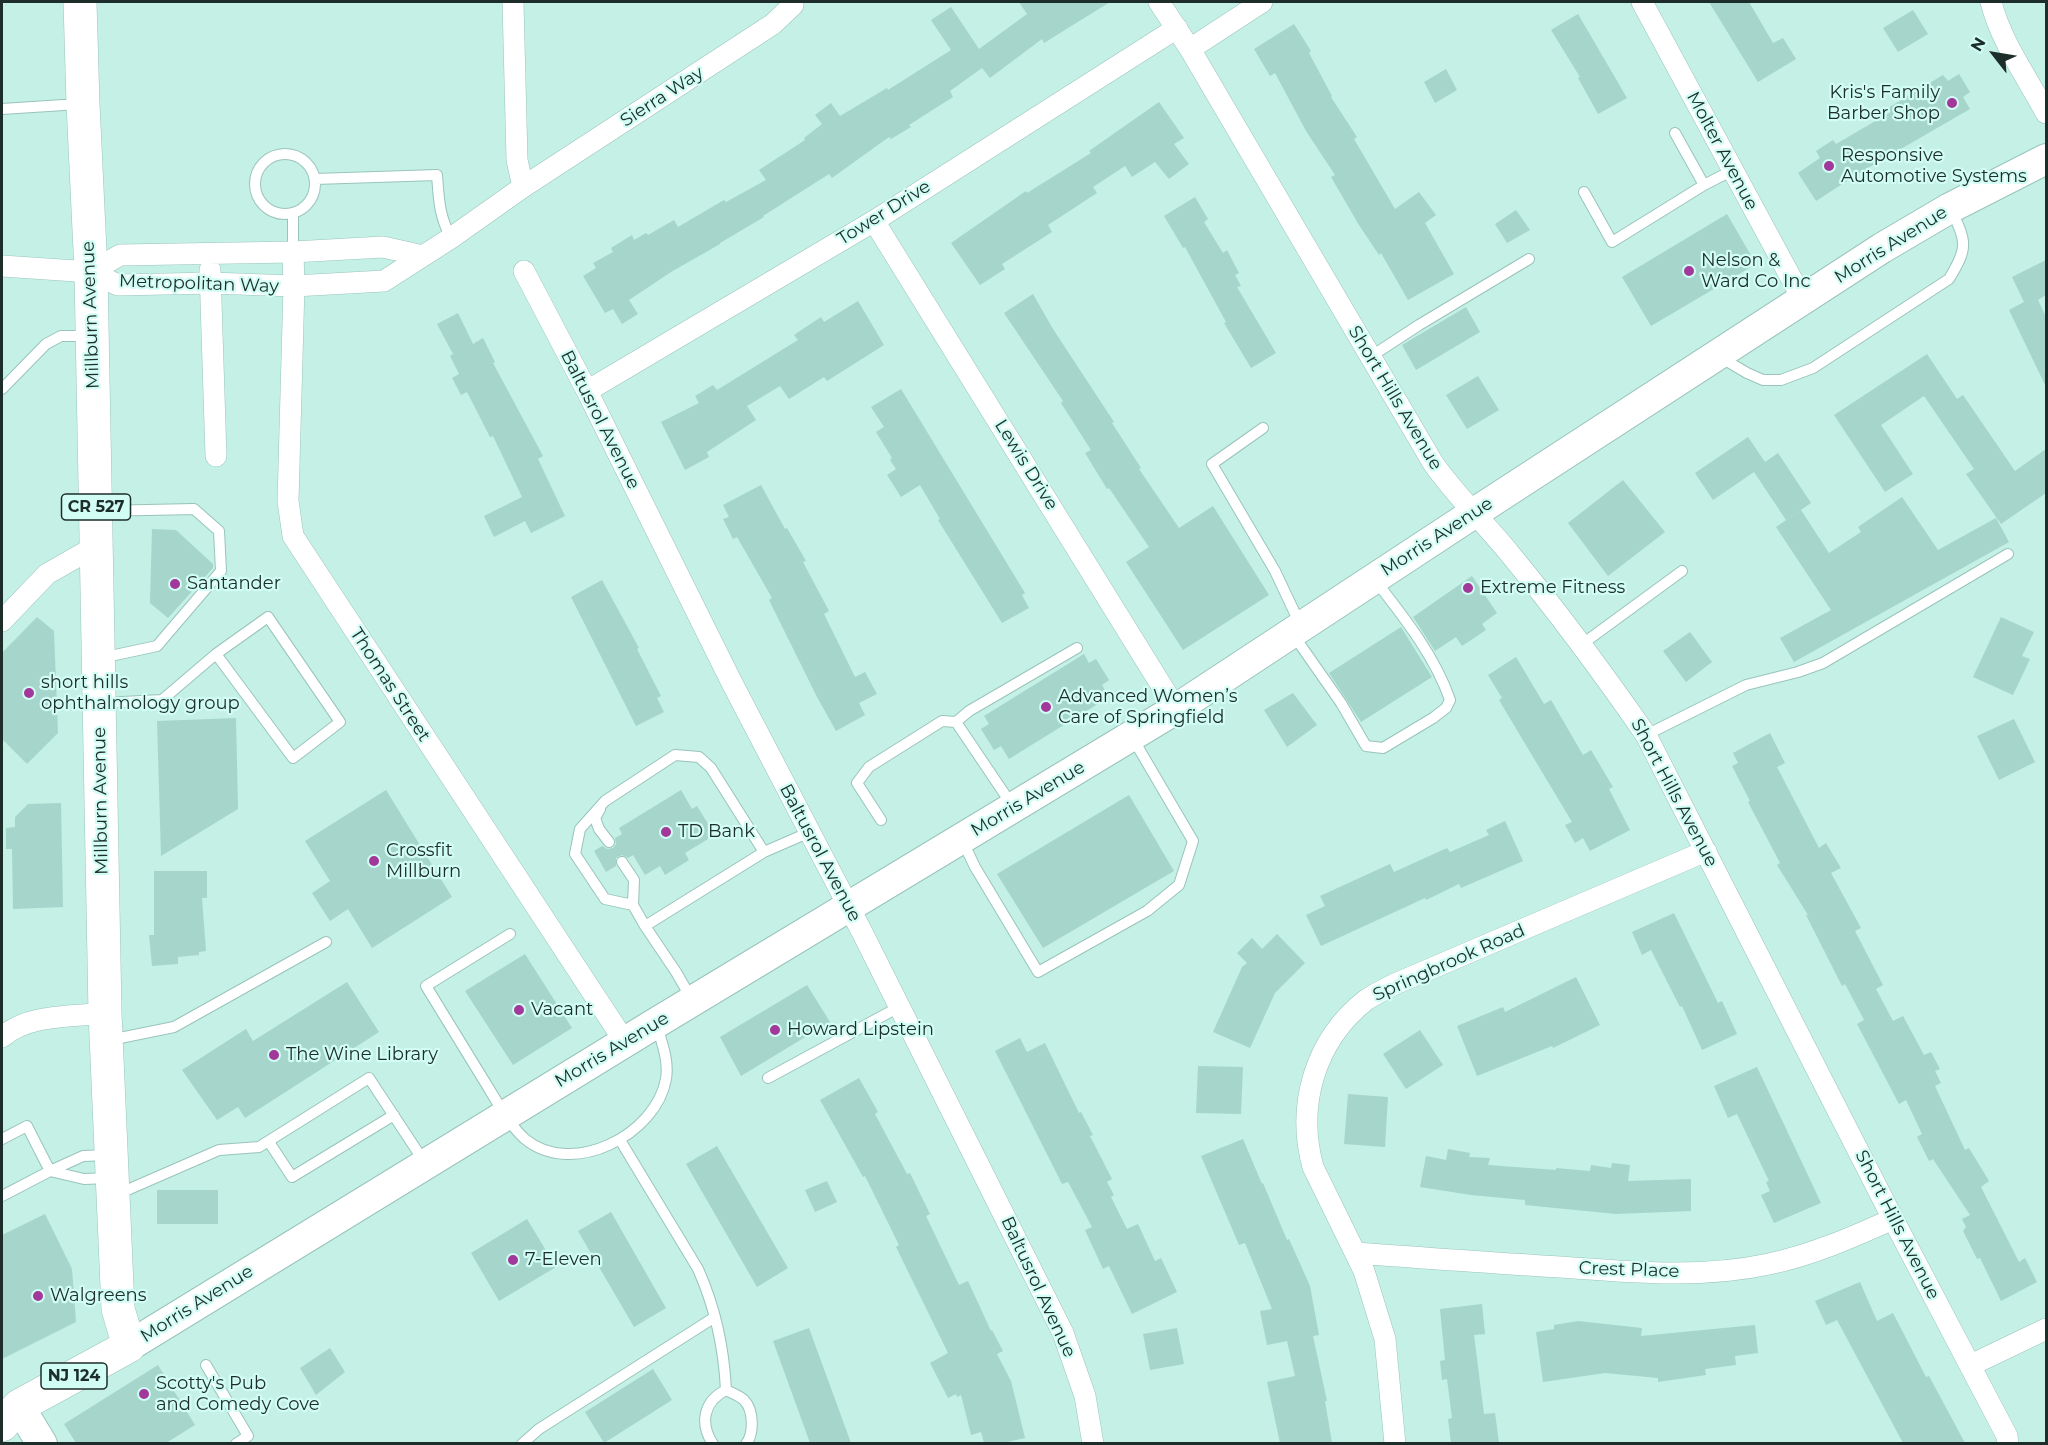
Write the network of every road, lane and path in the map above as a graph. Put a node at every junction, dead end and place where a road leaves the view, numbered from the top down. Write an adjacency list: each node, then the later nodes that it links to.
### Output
1 (80, 2): 10 (main road, Millburn Avenue / CR 527)
2 (513, 2): 18 (street)
3 (790, 2): 18 (street, Sierra Way)
4 (1159, 2): 8 (street, Short Hills Avenue)
5 (1262, 2): 9 (street)
6 (1642, 2): 15 (street, Molter Avenue)
7 (1991, 2): 12 (street)
8 (1177, 28): 9 (street, Short Hills Avenue); 22 (street, Tower Drive)
9 (1190, 49): 36 (street, Short Hills Avenue)
10 (83, 104): 11 (lane); 30 (main road, Millburn Avenue / CR 527)
11 (2, 109)
12 (2046, 113)
13 (1675, 133): 17 (lane)
14 (2046, 159): 20 (main road, Morris Avenue / NJ 124)
15 (1733, 170): 17 (lane); 33 (street, Molter Avenue)
16 (315, 179): 21 (lane); 21 (lane); 23 (lane)
17 (1704, 185): 19 (lane)
18 (524, 187): 23 (street, Metropolitan Way)
19 (1584, 192)
20 (1950, 208): 33 (main road, Morris Avenue / NJ 124); 35 (lane)
21 (293, 214): 24 (lane)
22 (874, 221): 38 (street, Tower Drive); 54 (street, Lewis Drive)
23 (451, 238): 26 (street, Metropolitan Way)
24 (293, 252): 25 (street, Metropolitan Way); 26 (street, Metropolitan Way); 32 (street, Thomas Street)
25 (209, 254): 30 (street, Metropolitan Way); 31 (street)
26 (423, 256): 32 (street, Metropolitan Way)
27 (1529, 259): 36 (lane)
28 (2, 266): 30 (street)
29 (524, 271): 38 (street, Baltusrol Avenue)
30 (91, 272): 31 (street, Metropolitan Way); 34 (main road, Millburn Avenue / CR 527)
31 (211, 283): 32 (street, Metropolitan Way); 40 (street)
32 (294, 286): 77 (street, Thomas Street)
33 (1803, 300): 35 (main road, Morris Avenue / NJ 124)
34 (93, 336): 37 (lane); 41 (main road, Millburn Avenue / CR 527)
35 (1718, 355): 42 (main road, Morris Avenue / NJ 124)
36 (1370, 357): 42 (street, Short Hills Avenue)
37 (2, 389)
38 (587, 391): 61 (street, Baltusrol Avenue)
39 (1263, 428): 48 (lane)
40 (216, 456)
41 (96, 511): 43 (main road, Millburn Avenue / CR 527); 52 (lane)
42 (1474, 513): 46 (main road, Morris Avenue / NJ 124); 49 (street, Short Hills Avenue)
43 (96, 546): 47 (street); 52 (main road, Millburn Avenue / CR 527)
44 (2008, 554): 56 (lane)
45 (1682, 571): 49 (lane)
46 (1374, 579): 48 (main road, Morris Avenue / NJ 124); 48 (lane)
47 (2, 621)
48 (1297, 630): 54 (main road, Morris Avenue / NJ 124)
49 (1581, 645): 56 (street, Short Hills Avenue)
50 (1077, 648): 55 (lane)
51 (216, 654): 51 (lane); 53 (lane)
52 (98, 659): 53 (main road, Millburn Avenue / CR 527)
53 (99, 703): 75 (main road, Millburn Avenue / CR 527)
54 (1176, 709): 57 (main road, Morris Avenue / NJ 124)
55 (956, 722): 59 (lane); 60 (lane)
56 (1646, 735): 64 (street, Short Hills Avenue)
57 (1131, 736): 59 (main road, Morris Avenue / NJ 124); 62 (lane)
58 (605, 801): 63 (lane); 65 (lane); 67 (lane)
59 (1014, 808): 62 (main road, Morris Avenue / NJ 124)
60 (881, 820)
61 (810, 832): 65 (lane); 68 (street, Baltusrol Avenue)
62 (962, 839): 68 (main road, Morris Avenue / NJ 124)
63 (609, 842)
64 (1706, 851): 88 (street, Short Hills Avenue); 89 (street, Springbrook Road)
65 (764, 852): 69 (lane)
66 (622, 862): 67 (lane)
67 (633, 905): 69 (lane)
68 (849, 908): 72 (main road, Morris Avenue / NJ 124); 73 (street, Baltusrol Avenue)
69 (645, 926): 72 (lane)
70 (510, 934): 80 (lane)
71 (326, 942): 75 (lane)
72 (693, 1001): 74 (main road, Morris Avenue / NJ 124)
73 (899, 1007): 78 (lane); 102 (street, Baltusrol Avenue)
74 (656, 1023): 77 (main road, Morris Avenue / NJ 124); 82 (lane)
75 (106, 1027): 76 (street); 86 (main road, Millburn Avenue / CR 527)
76 (2, 1037)
77 (625, 1042): 80 (main road, Morris Avenue / NJ 124)
78 (768, 1078)
79 (393, 1115): 83 (lane); 83 (lane); 84 (lane)
80 (506, 1115): 82 (lane); 84 (main road, Morris Avenue / NJ 124)
81 (2, 1139): 85 (lane)
82 (620, 1140): 90 (lane)
83 (269, 1142): 86 (lane)
84 (425, 1163): 92 (main road, Morris Avenue / NJ 124)
85 (50, 1171): 86 (lane); 86 (lane); 87 (lane)
86 (112, 1176): 92 (main road, Millburn Avenue / CR 527)
87 (2, 1196)
88 (1893, 1219): 89 (street, Crest Place); 94 (street, Short Hills Avenue)
89 (1356, 1253): 103 (street, Springbrook Road)
90 (715, 1317): 95 (lane); 99 (lane)
91 (2046, 1329): 94 (street)
92 (129, 1346): 96 (main road, Morris Avenue / NJ 124)
93 (206, 1365): 98 (lane)
94 (1971, 1365): 104 (street, Short Hills Avenue)
95 (726, 1390): 100 (lane); 101 (lane)
96 (7, 1415): 97 (main road)
97 (42, 1443)
98 (236, 1443)
99 (522, 1443)
100 (713, 1443)
101 (746, 1443)
102 (1093, 1443)
103 (1395, 1443)
104 (2008, 1443)

